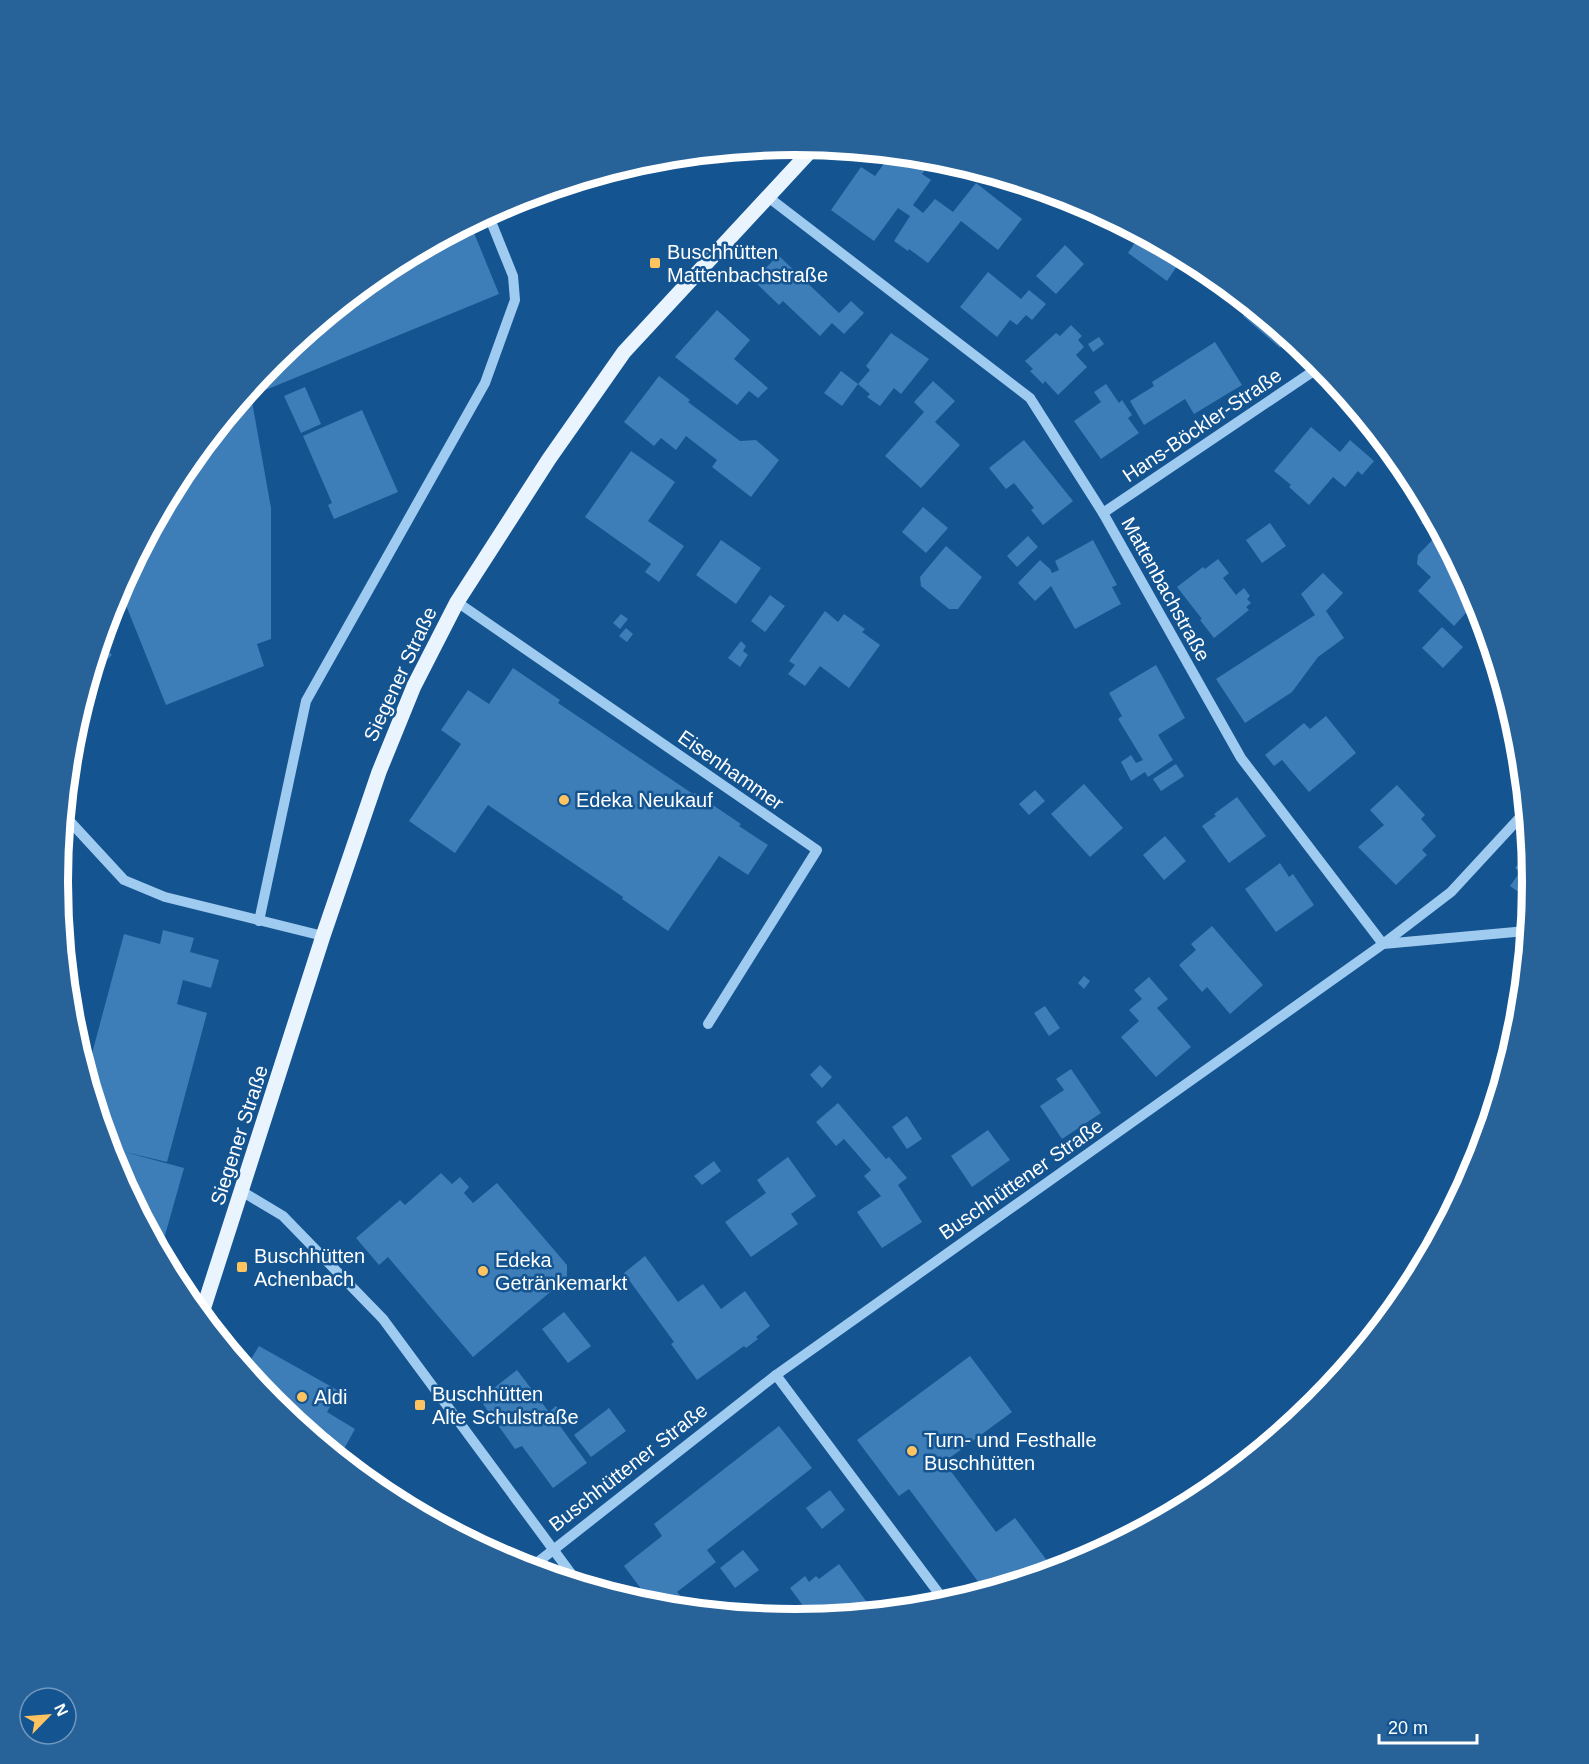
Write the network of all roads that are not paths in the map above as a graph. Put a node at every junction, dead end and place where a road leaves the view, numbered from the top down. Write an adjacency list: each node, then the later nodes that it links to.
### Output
1 (807, 156): 2 (main road, Siegener Straße)
2 (768, 197): 5 (street, Mattenbachstraße); 6 (main road, Siegener Straße)
3 (491, 222): 9 (street)
4 (1312, 372): 5 (street, Hans-Böckler-Straße)
5 (1103, 513): 12 (street, Mattenbachstraße)
6 (457, 602): 11 (main road, Siegener Straße); 13 (street, Eisenhammer)
7 (1518, 819): 12 (street, Buschhüttener Straße)
8 (70, 822): 9 (street)
9 (259, 921): 11 (street)
10 (1520, 932): 12 (street)
11 (323, 936): 14 (main road, Siegener Straße)
12 (1383, 944): 16 (street, Buschhüttener Straße)
13 (708, 1024)
14 (243, 1192): 15 (main road, Siegener Straße); 17 (street)
15 (204, 1306)
16 (776, 1375): 17 (street, Buschhüttener Straße); 20 (street)
17 (552, 1549): 18 (street, Buschhüttener Straße); 19 (street)
18 (538, 1562)
19 (570, 1573)
20 (939, 1594)

